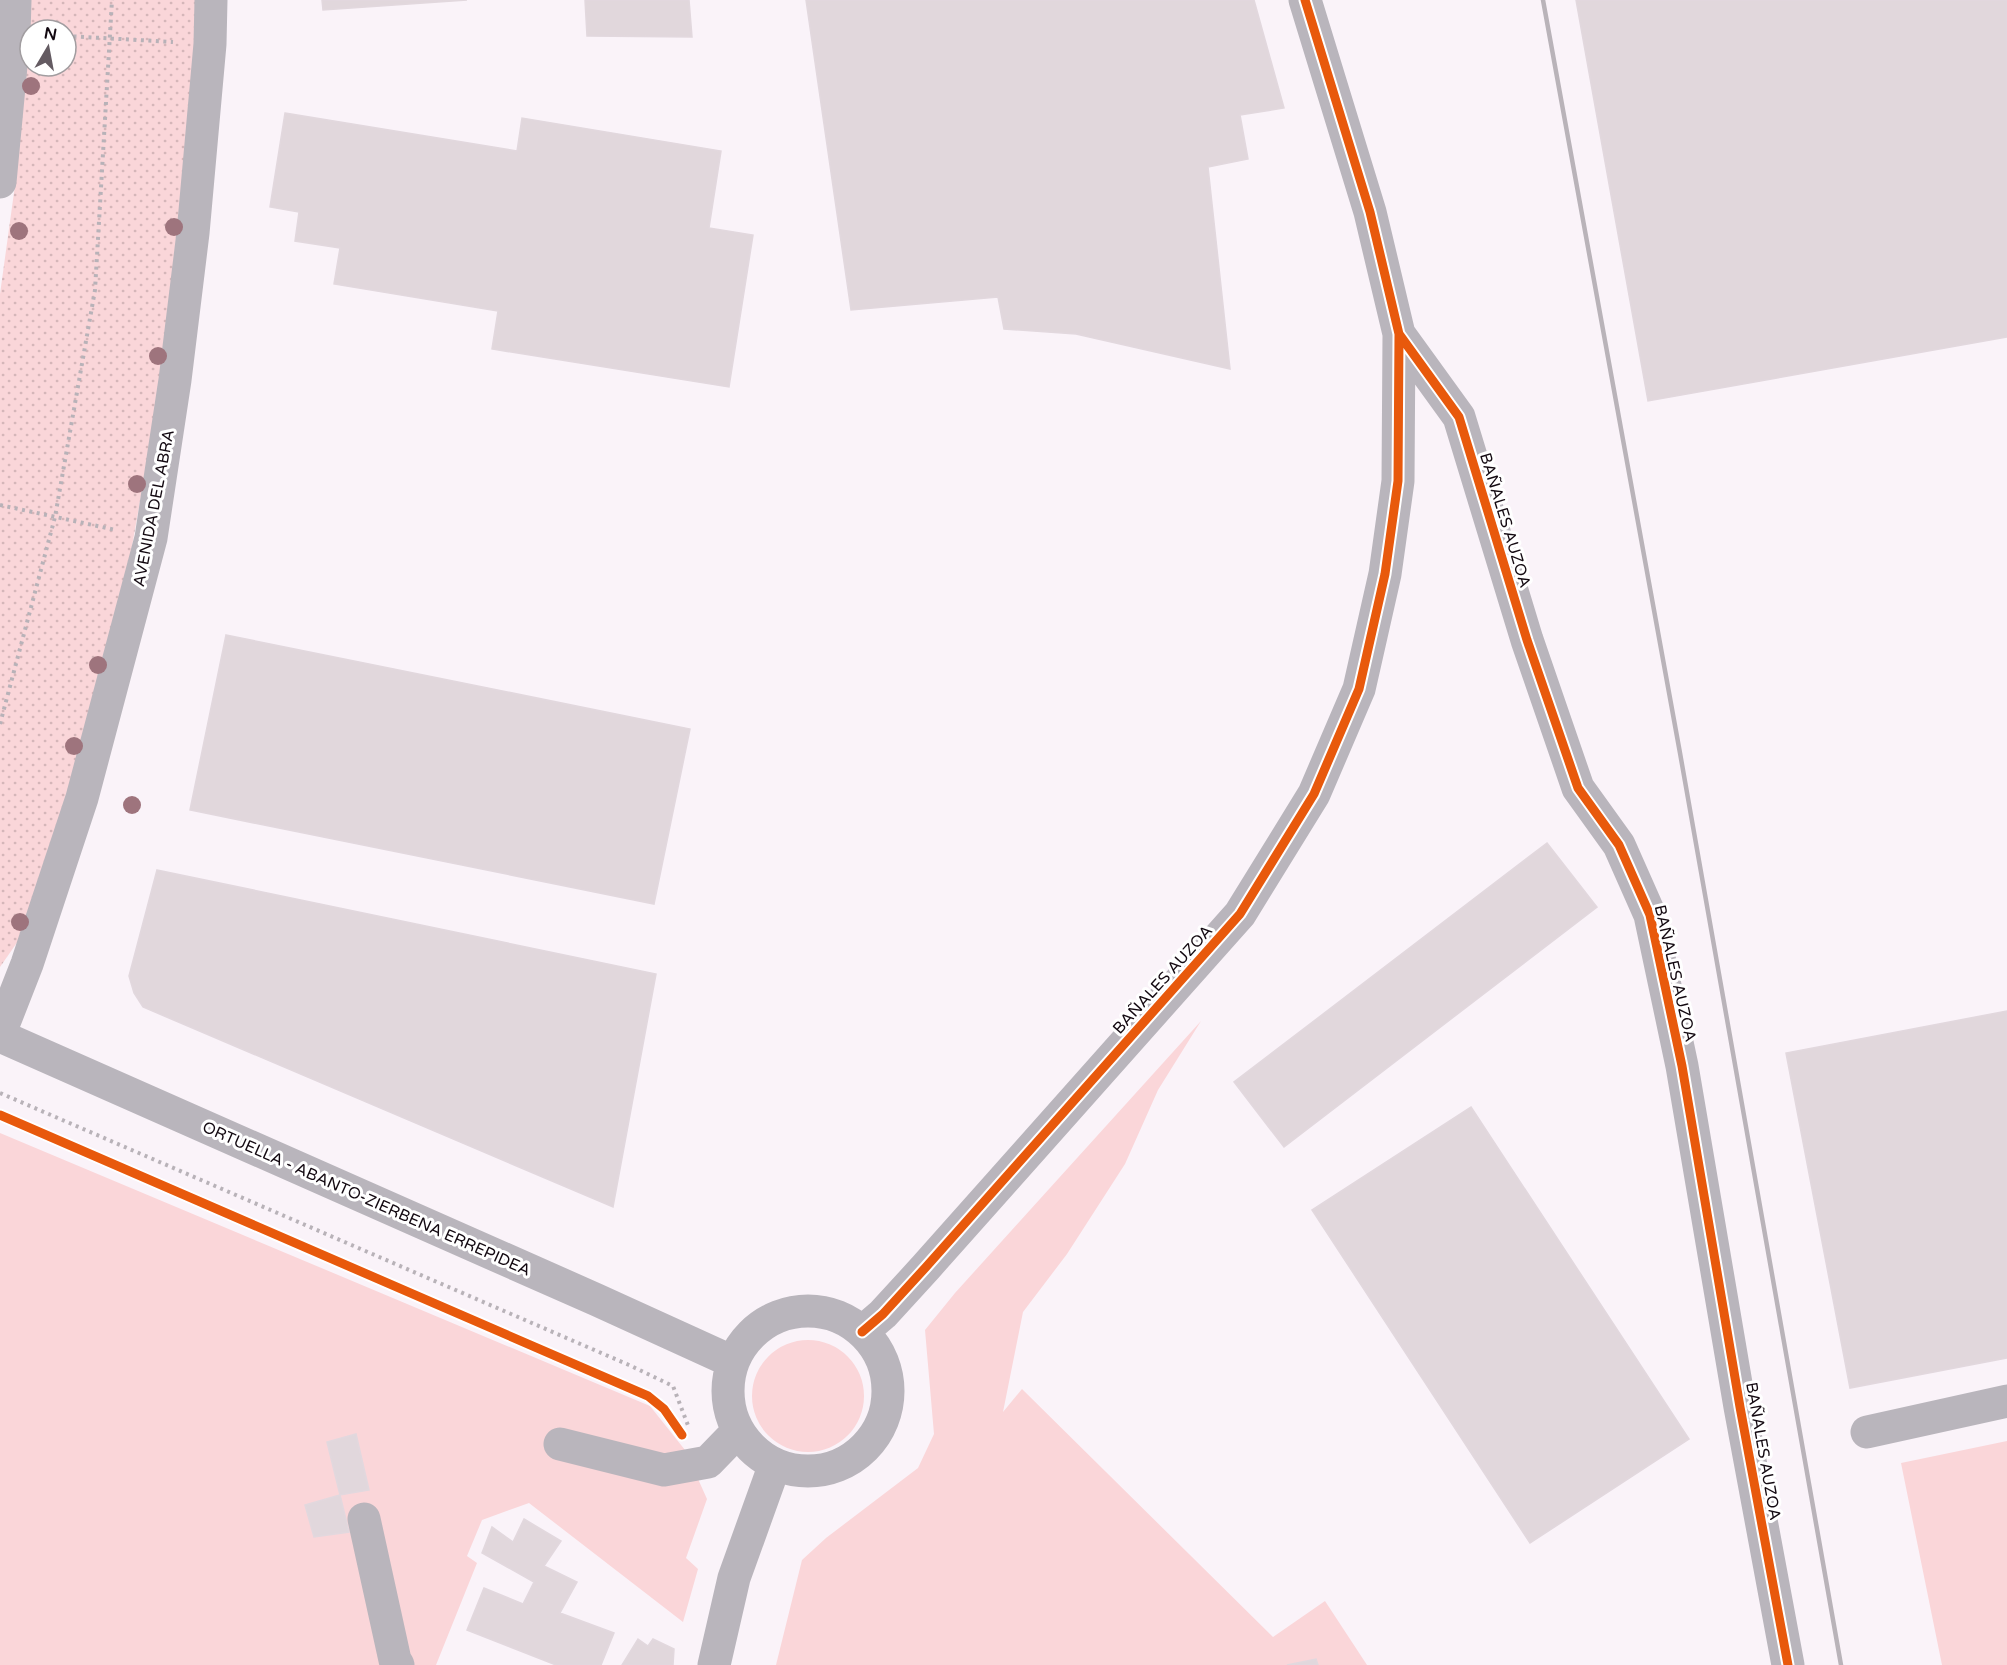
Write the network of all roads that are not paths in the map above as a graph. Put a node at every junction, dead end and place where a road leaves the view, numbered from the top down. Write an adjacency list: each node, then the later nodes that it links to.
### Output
1 (15, 0): 4 (street)
2 (211, 0): 6 (street, AVENIDA DEL ABRA)
3 (1305, 0): 5 (street, BAÑALES AUZOA)
4 (0, 182)
5 (1399, 334): 7 (street, BAÑALES AUZOA); 17 (street, BAÑALES AUZOA)
6 (0, 1034): 8 (street, ORTUELLA - ABANTO-ZIERBENA ERREPIDEA)
7 (862, 1332): 8 (street); 13 (street)
8 (733, 1362): 10 (street)
9 (2007, 1401): 11 (street)
10 (738, 1431): 12 (street); 13 (street)
11 (1867, 1432)
12 (561, 1444)
13 (775, 1464): 16 (street)
14 (364, 1519): 15 (street)
15 (398, 1665)
16 (714, 1665)
17 (1788, 1665)

